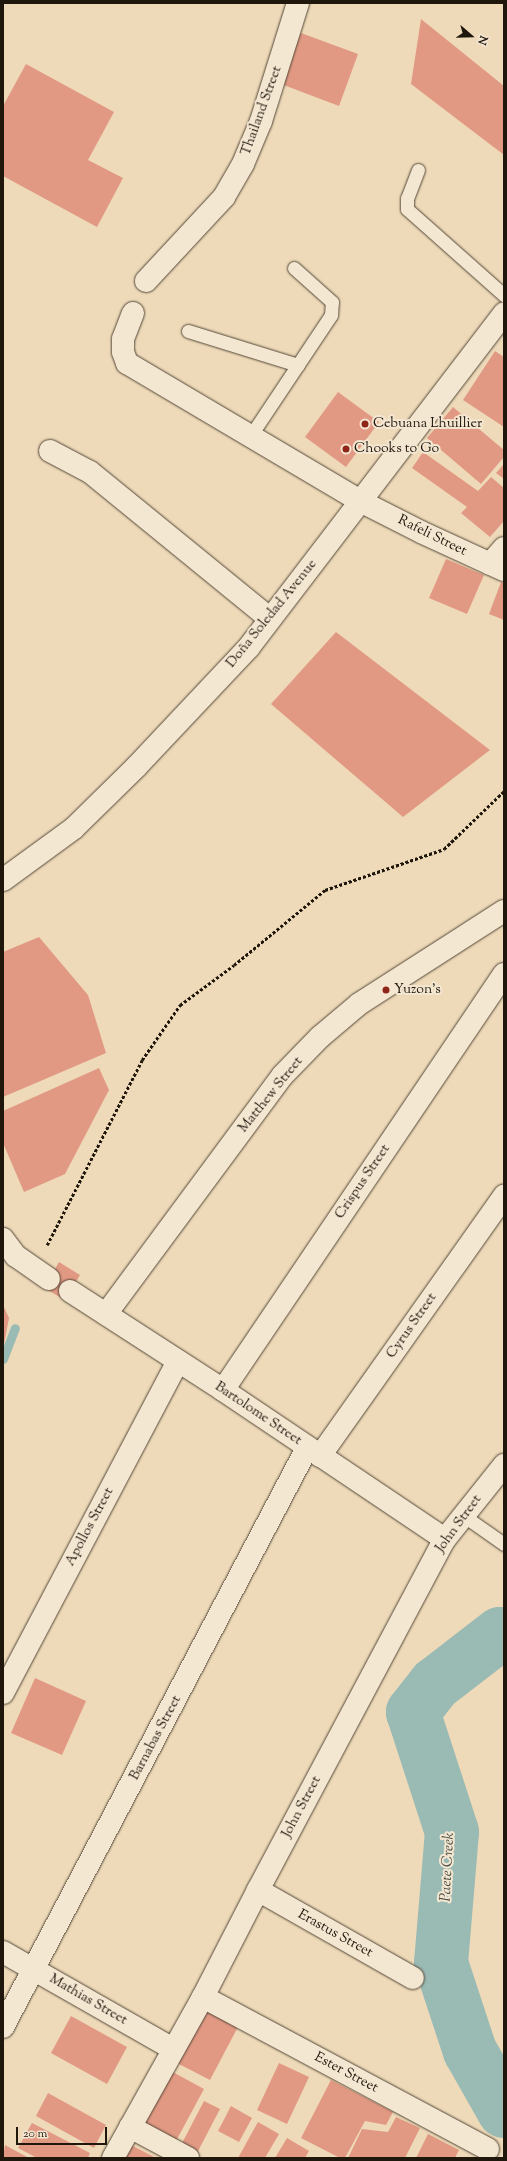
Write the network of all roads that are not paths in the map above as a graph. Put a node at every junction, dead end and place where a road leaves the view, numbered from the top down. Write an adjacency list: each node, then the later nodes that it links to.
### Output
1 (298, 3): 4 (street, Thailand Street)
2 (418, 170): 5 (lane)
3 (294, 268): 9 (lane)
4 (146, 281)
5 (504, 295)
6 (504, 312): 12 (street, Doña Soledad Avenue)
7 (133, 313): 10 (street, Rafeli Street)
8 (188, 331): 9 (lane)
9 (298, 365): 10 (lane)
10 (251, 436): 12 (street, Rafeli Street)
11 (50, 451): 14 (street)
12 (360, 501): 13 (street, Rafeli Street); 14 (street, Doña Soledad Avenue)
13 (499, 561)
14 (270, 619): 15 (street, Doña Soledad Avenue)
15 (3, 880)
16 (504, 911): 22 (street, Matthew Street)
17 (504, 974): 24 (street, Crispus Street)
18 (504, 1196): 25 (street, Cyrus Street)
19 (3, 1239): 20 (street)
20 (43, 1275)
21 (70, 1291): 22 (street, Bartolome Street)
22 (106, 1314): 23 (street, Bartolome Street)
23 (178, 1361): 24 (street, Bartolome Street); 30 (street, Apollos Street)
24 (223, 1390): 25 (street, Bartolome Street)
25 (314, 1452): 28 (street, Bartolome Street); 33 (street, Barnabas Street)
26 (504, 1465): 27 (street, John Street)
27 (464, 1516): 28 (street, John Street); 29 (lane)
28 (445, 1539): 31 (street, John Street)
29 (504, 1544)
30 (3, 1693)
31 (258, 1890): 34 (street, Erastus Street); 35 (street, John Street)
32 (3, 1952): 33 (street, Mathias Street)
33 (34, 1969): 36 (street, Barnabas Street); 37 (street, Mathias Street)
34 (413, 1978)
35 (203, 1997): 37 (street, John Street); 39 (street, Ester Street)
36 (3, 2027)
37 (173, 2049): 38 (street, John Street)
38 (130, 2127): 40 (street, John Street); 41 (street)
39 (488, 2149)
40 (113, 2158)
41 (188, 2158)

